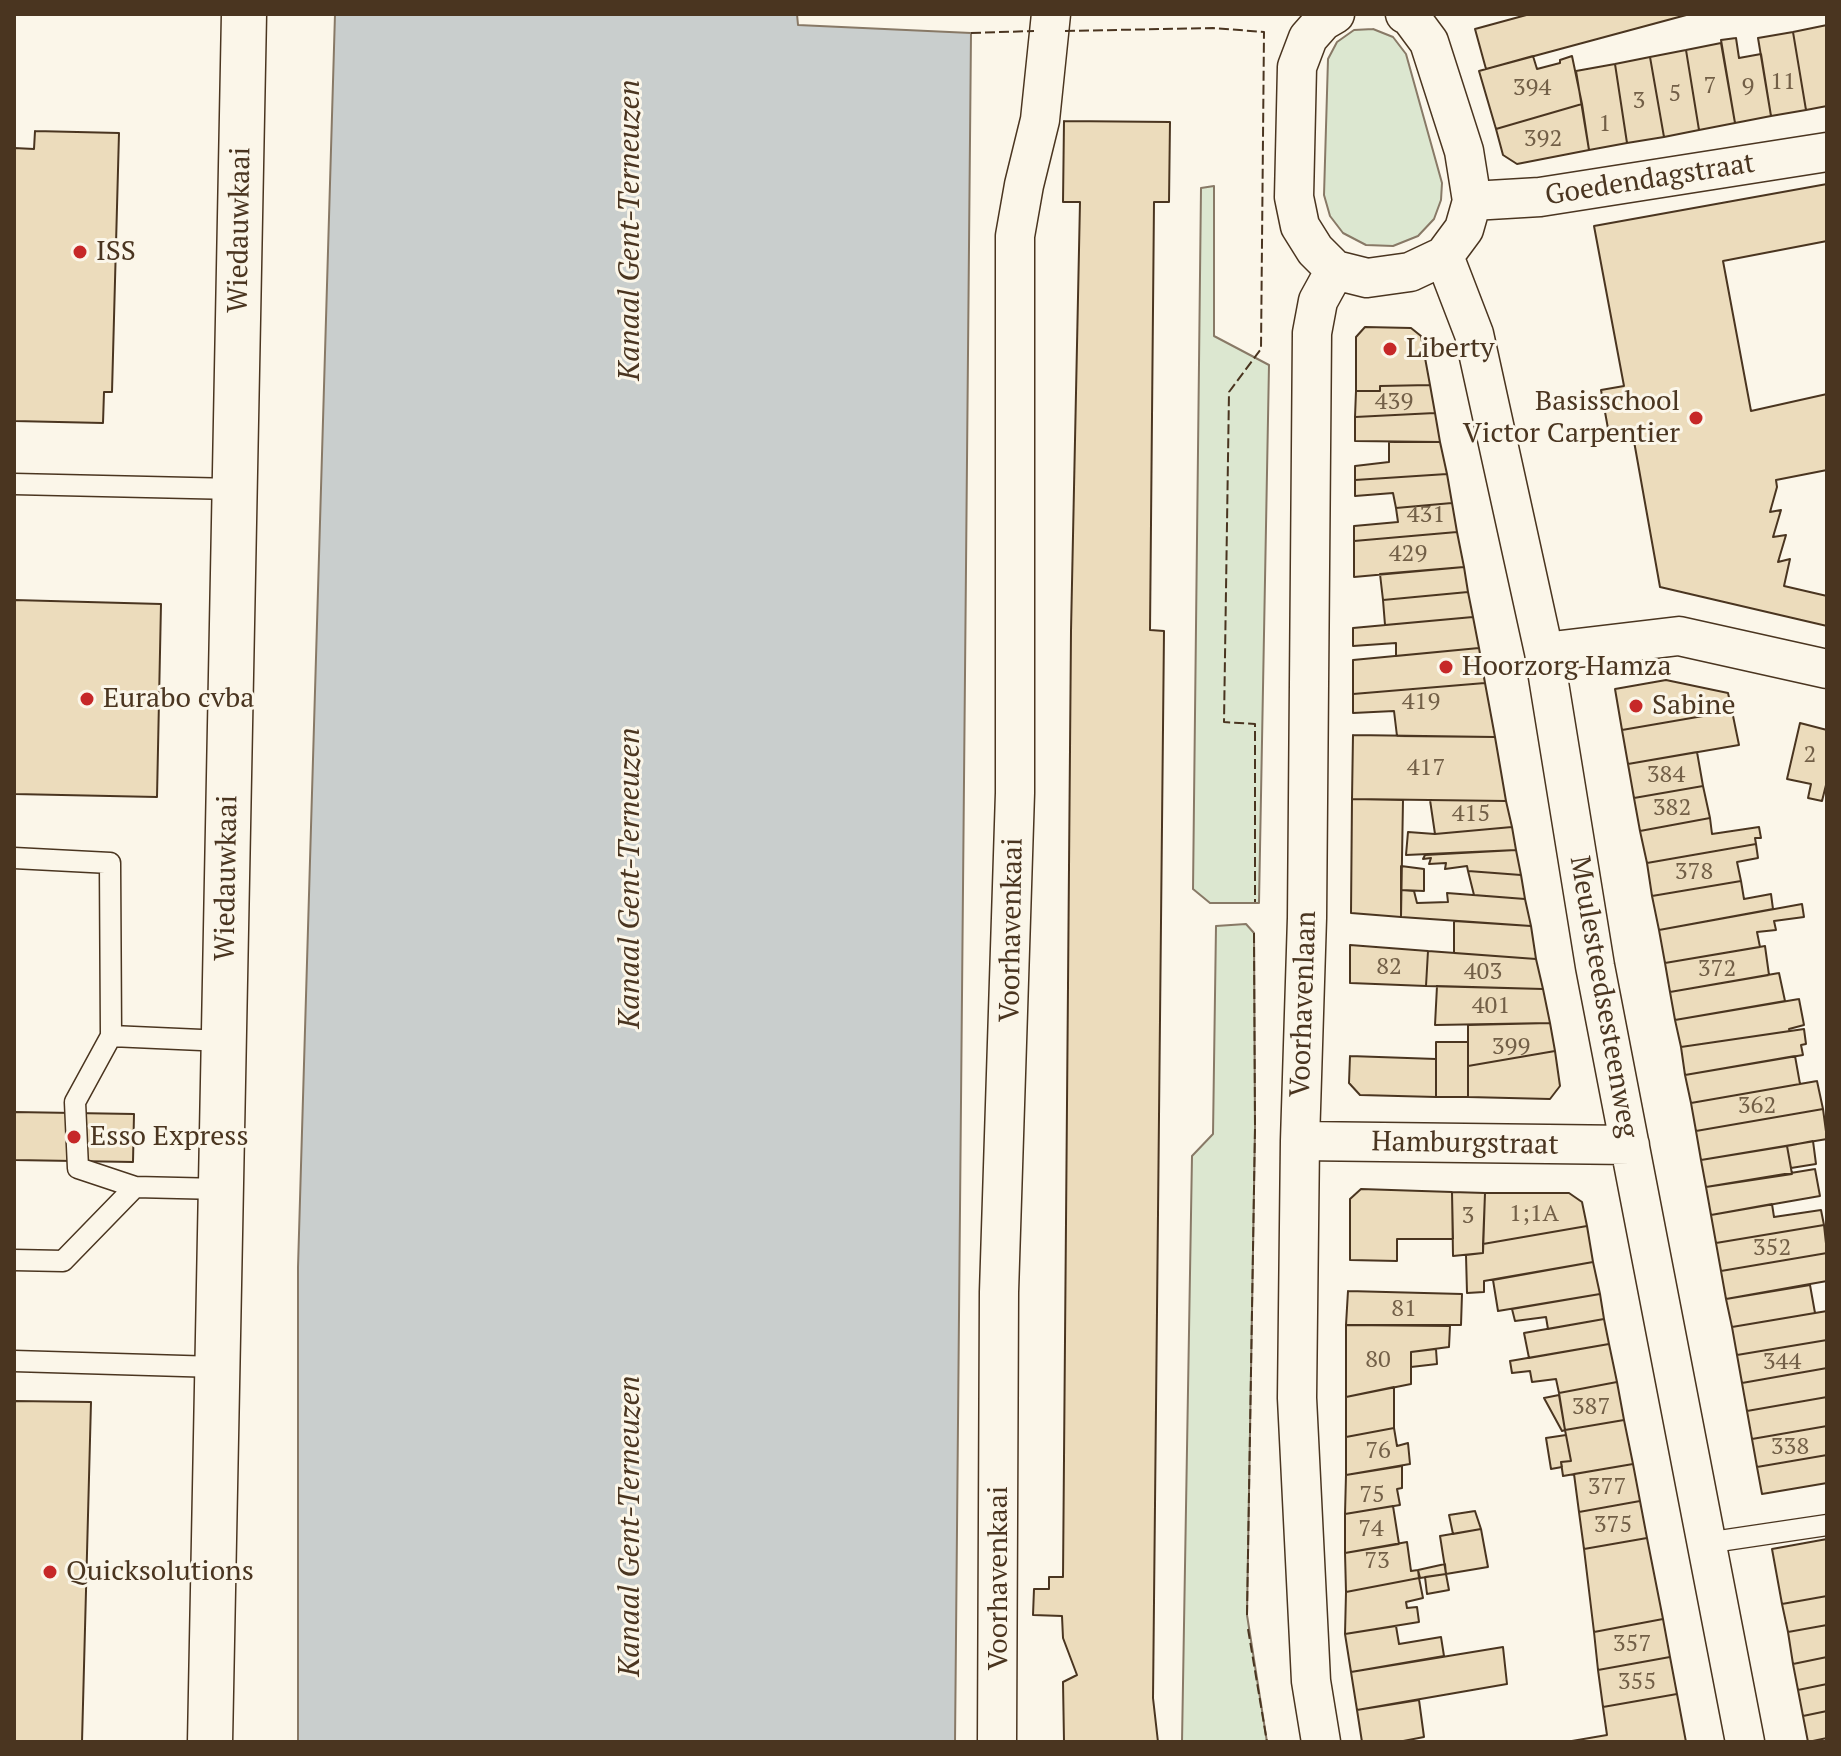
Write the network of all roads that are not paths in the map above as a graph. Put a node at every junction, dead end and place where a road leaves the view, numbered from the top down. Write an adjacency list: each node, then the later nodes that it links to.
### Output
1 (244, 14): 10 (main road, Wiedauwkaai)
2 (1051, 14): 26 (street, Voorhavenkaai)
3 (1405, 14): 6 (street)
4 (1311, 22): 8 (street)
5 (1827, 152): 6 (street, Goedendagstraat)
6 (1472, 201): 7 (street)
7 (1444, 256): 8 (street); 11 (street, Meulesteedsesteenweg)
8 (1335, 270): 16 (street, Voorhavenlaan)
9 (14, 484): 10 (lane)
10 (235, 489): 15 (main road, Wiedauwkaai)
11 (1544, 652): 12 (street); 17 (street, Meulesteedsesteenweg)
12 (1827, 669)
13 (14, 858): 14 (lane)
14 (111, 1036): 15 (lane); 18 (lane)
15 (224, 1041): 19 (main road, Wiedauwkaai)
16 (1300, 1141): 17 (street, Hamburgstraat); 27 (street, Voorhavenlaan)
17 (1630, 1145): 24 (street, Meulesteedsesteenweg)
18 (135, 1187): 19 (lane); 20 (lane)
19 (221, 1189): 22 (main road, Wiedauwkaai)
20 (14, 1260)
21 (14, 1361): 22 (lane)
22 (217, 1367): 25 (main road, Wiedauwkaai)
23 (1827, 1525): 24 (lane)
24 (1706, 1543): 28 (street, Meulesteedsesteenweg)
25 (210, 1742)
26 (997, 1742)
27 (1321, 1742)
28 (1745, 1742)

